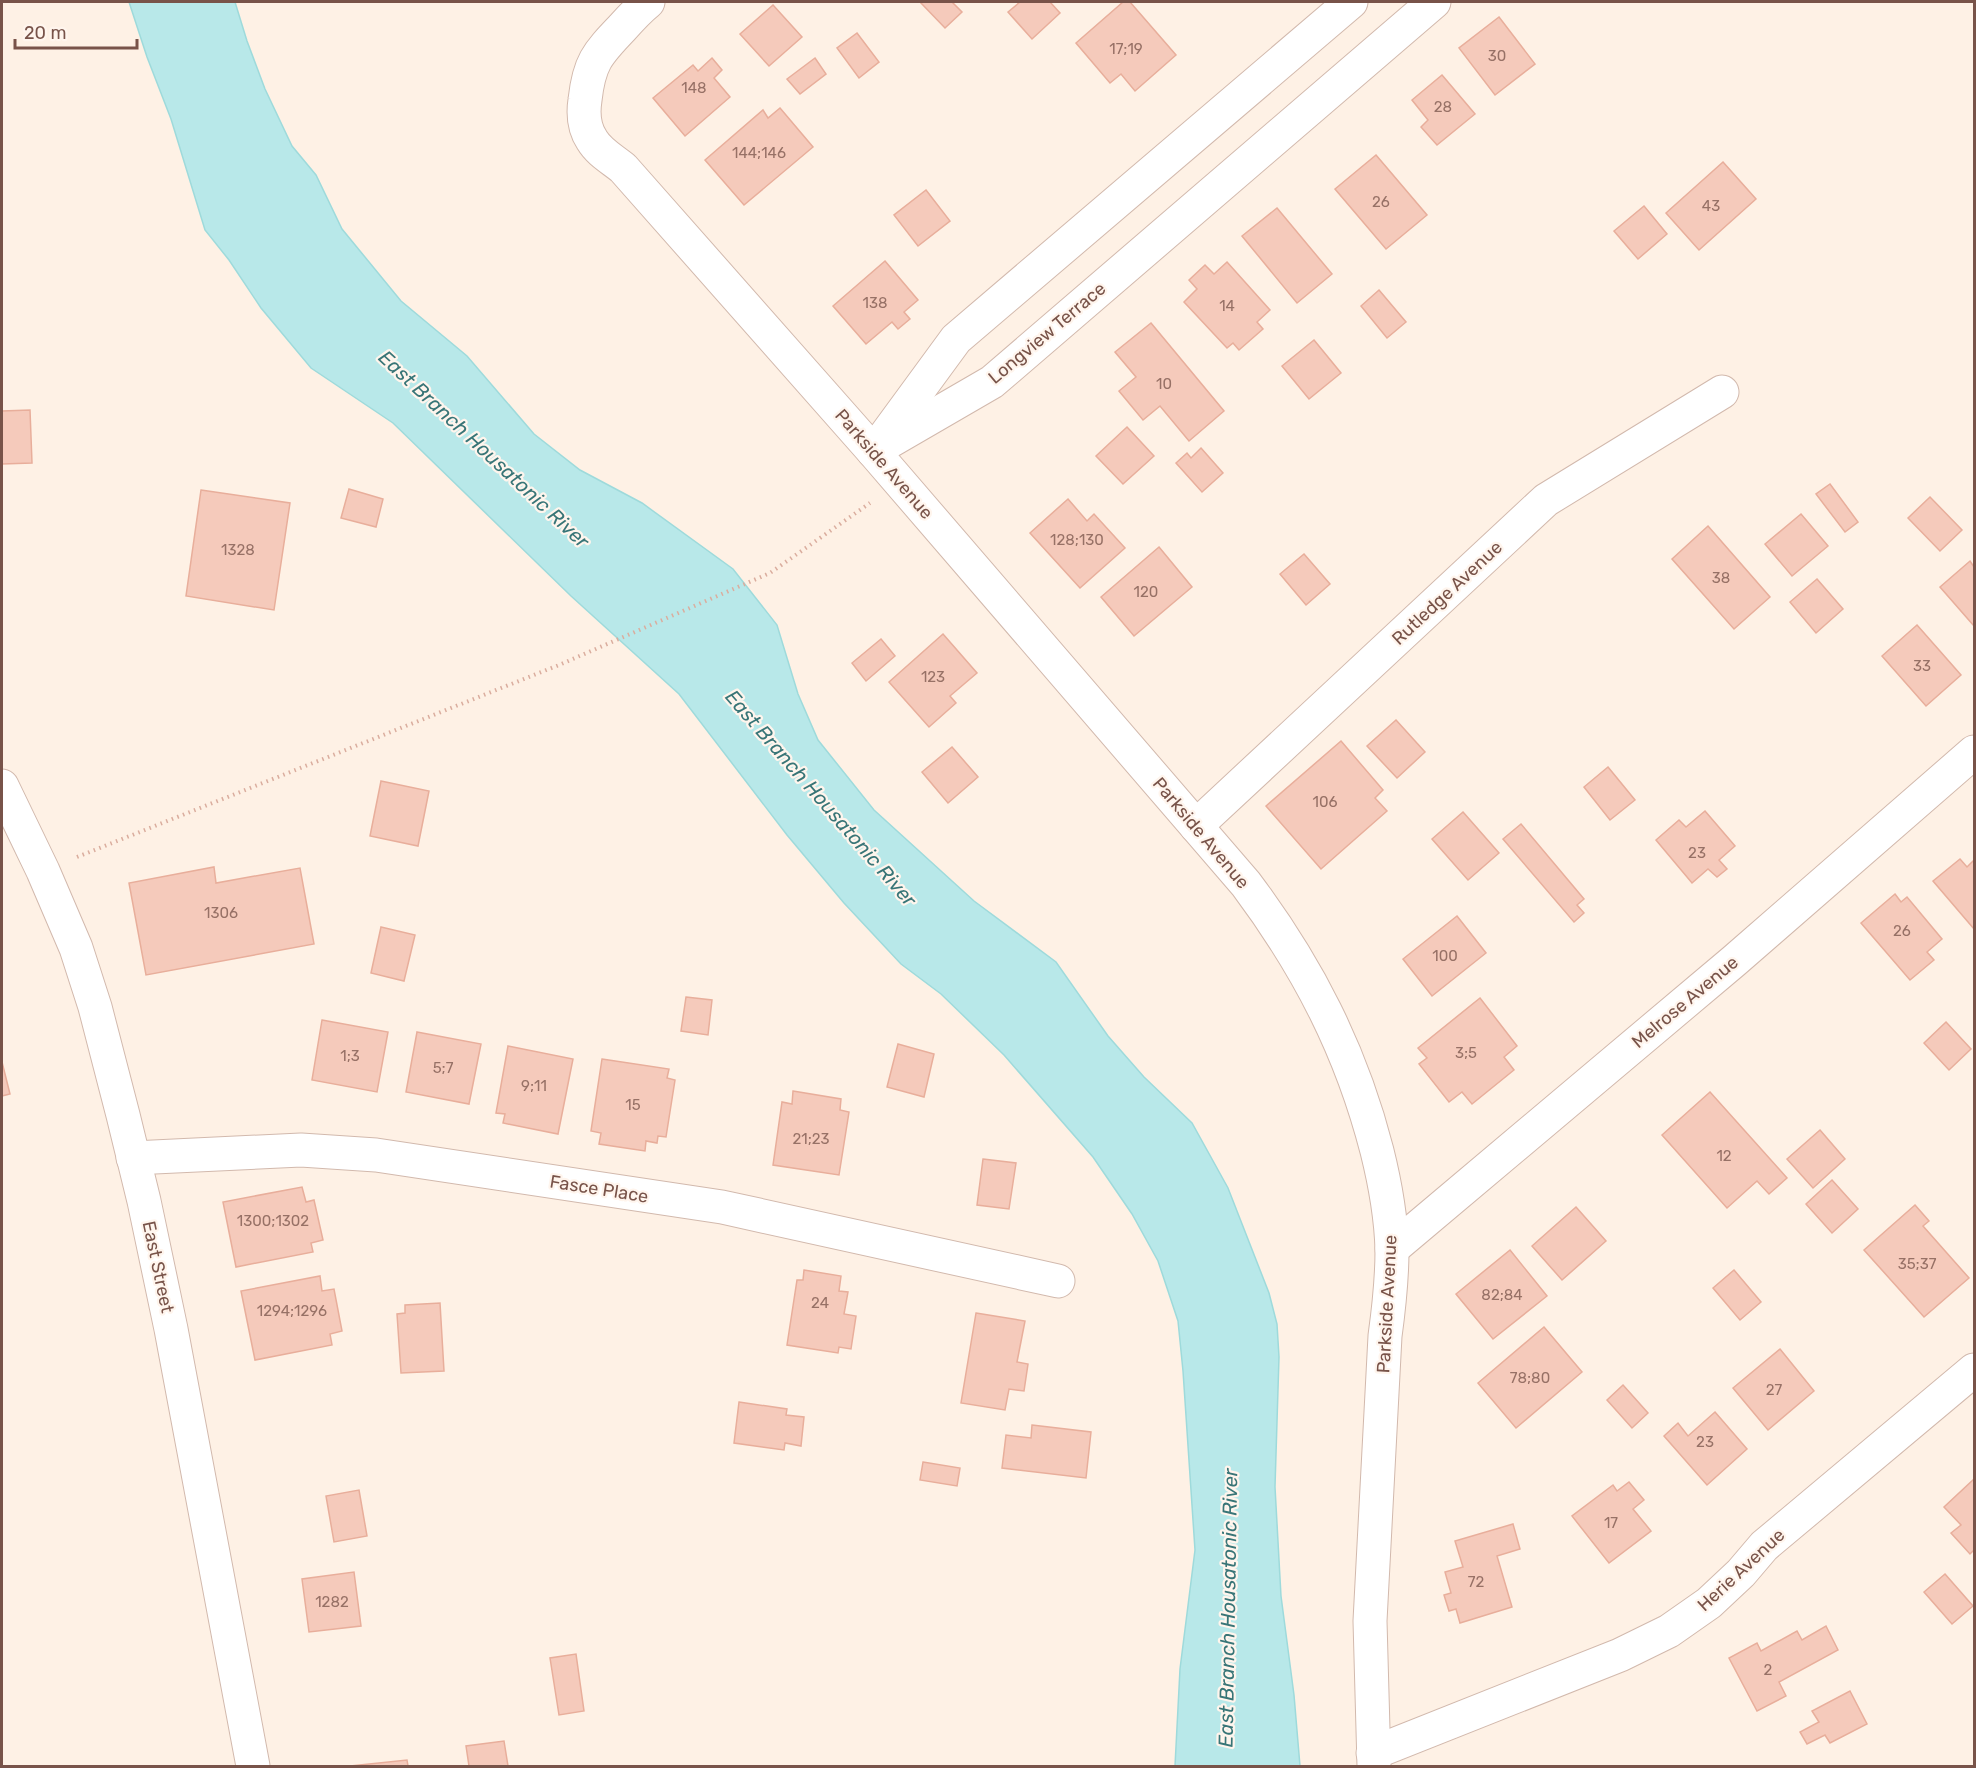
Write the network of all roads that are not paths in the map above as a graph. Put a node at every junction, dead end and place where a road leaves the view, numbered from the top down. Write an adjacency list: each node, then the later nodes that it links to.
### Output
1 (648, 2): 5 (street, Parkside Avenue)
2 (1351, 2): 5 (street)
3 (1434, 2): 5 (street, Longview Terrace)
4 (1722, 392): 8 (street, Rutledge Avenue)
5 (873, 451): 8 (street, Parkside Avenue)
6 (1974, 752): 10 (street, Melrose Avenue)
7 (2, 786): 9 (street, East Street)
8 (1196, 826): 10 (street, Parkside Avenue)
9 (133, 1158): 11 (street, Fasce Place); 14 (street, East Street)
10 (1392, 1249): 13 (street, Parkside Avenue)
11 (1058, 1281)
12 (1974, 1370): 13 (street, Herie Avenue)
13 (1374, 1760)
14 (253, 1767)

